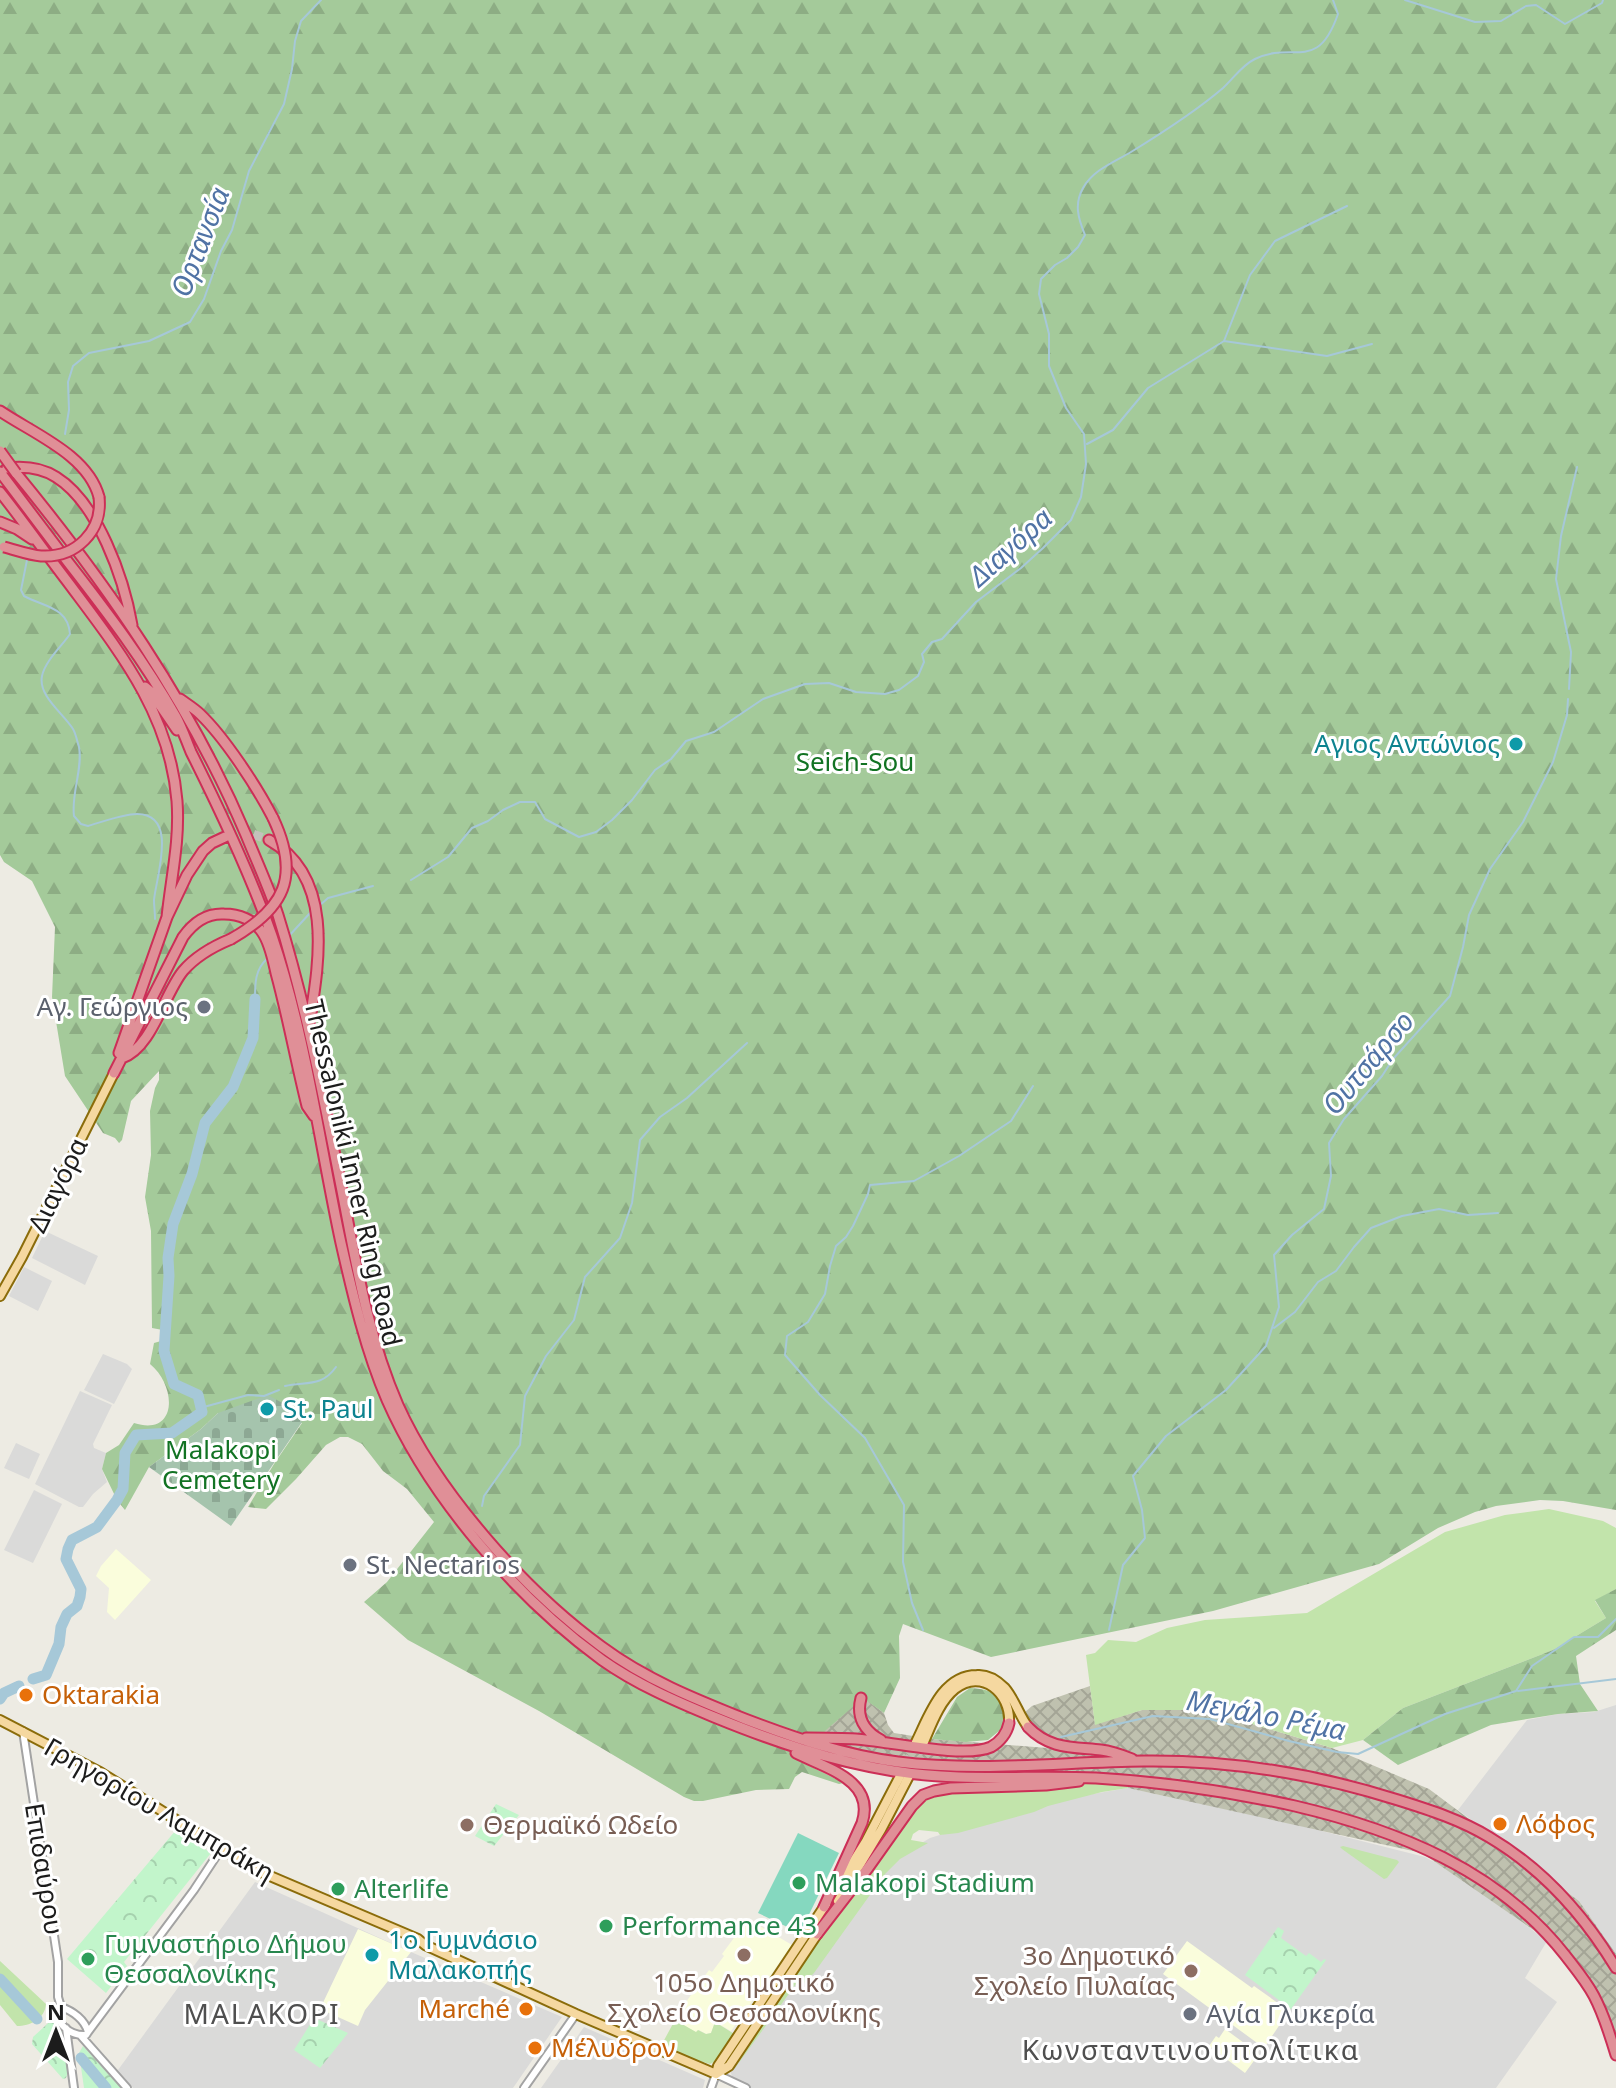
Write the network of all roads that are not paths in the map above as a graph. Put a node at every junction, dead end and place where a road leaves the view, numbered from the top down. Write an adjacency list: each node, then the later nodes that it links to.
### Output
1 (0, 411): 7 (highway, bridge)
2 (0, 451): 8 (highway, Thessaloniki Inner Ring Road, bridge)
3 (2, 473): 8 (highway); 11 (highway)
4 (0, 492): 6 (highway)
5 (0, 522): 6 (highway)
6 (41, 546): 9 (highway)
7 (2, 547)
8 (132, 629): 10 (highway, Thessaloniki Inner Ring Road)
9 (139, 682): 11 (highway); 14 (highway)
10 (176, 697): 16 (highway, Thessaloniki Inner Ring Road); 17 (highway, bridge)
11 (188, 746): 15 (highway, Thessaloniki Inner Ring Road)
12 (227, 836): 14 (highway)
13 (269, 840): 16 (highway)
14 (167, 917): 18 (highway)
15 (269, 937): 17 (highway); 25 (highway, Thessaloniki Inner Ring Road)
16 (309, 1031): 26 (highway, Thessaloniki Inner Ring Road)
17 (122, 1058): 18 (highway)
18 (114, 1073): 19 (main road, Διαγόρα)
19 (0, 1296)
20 (861, 1698): 27 (highway)
21 (2, 1721): 24 (main road, Γρηγορίου Λαμπράκη)
22 (1009, 1723): 23 (main road); 27 (highway)
23 (1028, 1727): 28 (highway)
24 (23, 1731): 30 (main road, Γρηγορίου Λαμπράκη); 34 (street, Επιδαύρου)
25 (764, 1737): 29 (highway, Thessaloniki Inner Ring Road); 31 (highway)
26 (795, 1738): 27 (highway); 28 (highway, Thessaloniki Inner Ring Road)
27 (887, 1743)
28 (1139, 1761): 33 (highway, Thessaloniki Inner Ring Road)
29 (1094, 1778): 32 (highway); 38 (highway, Thessaloniki Inner Ring Road)
30 (221, 1849): 35 (main road, Γρηγορίου Λαμπράκη); 36 (street)
31 (824, 1907): 32 (main road); 39 (main road)
32 (817, 1934): 39 (main road)
33 (1616, 1968)
34 (61, 2007): 36 (street); 37 (street, Επιδαύρου)
35 (576, 2014): 39 (main road, Γρηγορίου Λαμπράκη); 42 (street)
36 (85, 2034): 37 (street); 41 (street)
37 (69, 2036): 40 (street)
38 (1616, 2055)
39 (716, 2074): 43 (street); 44 (street)
40 (74, 2088)
41 (127, 2088)
42 (524, 2088)
43 (711, 2088)
44 (746, 2088)

